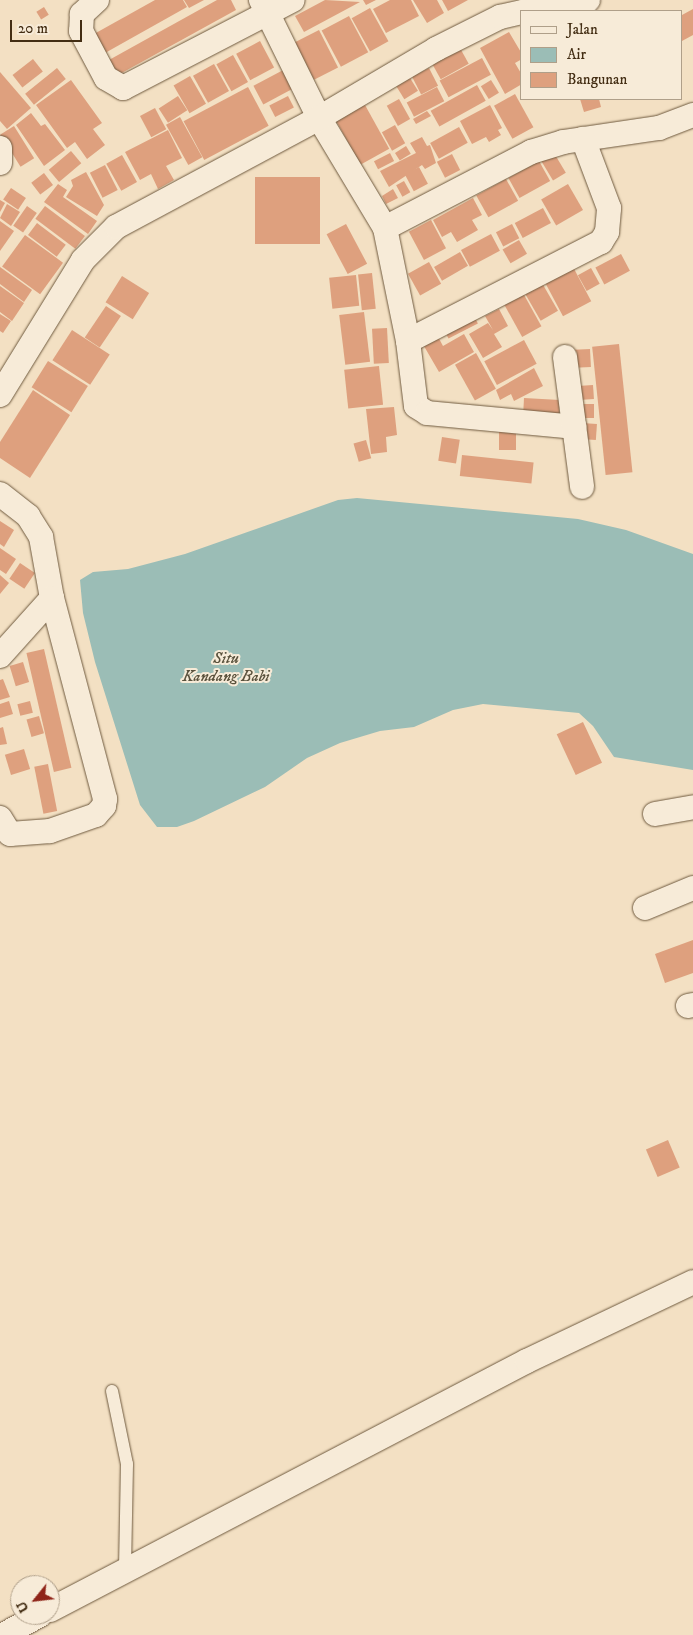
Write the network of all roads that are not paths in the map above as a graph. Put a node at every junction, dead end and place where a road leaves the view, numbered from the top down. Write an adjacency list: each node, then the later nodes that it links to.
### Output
1 (97, 0): 4 (street)
2 (293, 0): 4 (street)
3 (587, 0): 5 (street)
4 (264, 7): 8 (street)
5 (534, 10)
6 (520, 13): 8 (street)
7 (693, 115): 9 (street)
8 (319, 118): 12 (street); 15 (street)
9 (583, 139): 12 (street); 13 (street)
10 (0, 148): 11 (street)
11 (0, 163)
12 (385, 228): 13 (street)
13 (408, 341): 16 (street)
14 (565, 356): 16 (street)
15 (0, 395)
16 (574, 427): 17 (street)
17 (582, 487)
18 (0, 494): 19 (street)
19 (52, 598): 20 (street); 23 (street)
20 (0, 656)
21 (693, 807): 22 (street)
22 (655, 814)
23 (0, 818)
24 (693, 888): 25 (street)
25 (645, 908)
26 (693, 1282): 28 (street)
27 (112, 1391): 28 (lane)
28 (125, 1569): 29 (street)
29 (60, 1605)
30 (22, 1625): 31 (street)
31 (3, 1635)

